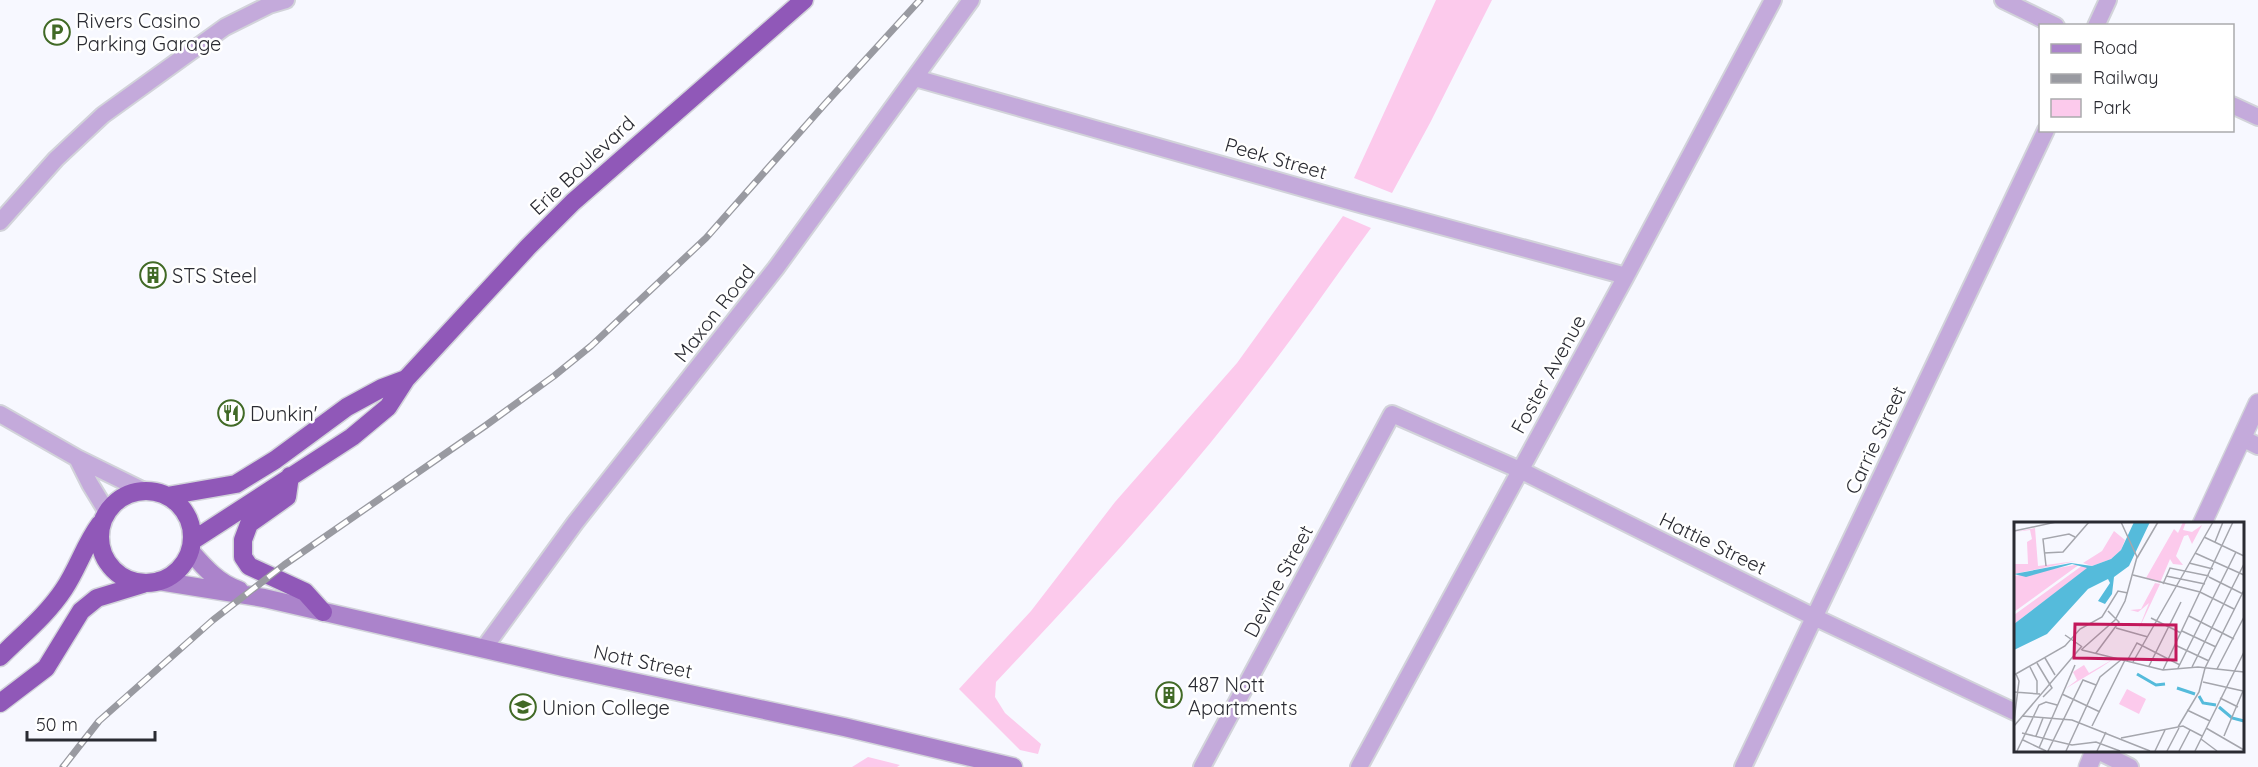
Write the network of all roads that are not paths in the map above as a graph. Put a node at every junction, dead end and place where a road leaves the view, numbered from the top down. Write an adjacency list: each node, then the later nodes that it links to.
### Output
1 (286, 0): 13 (street)
2 (804, 0): 15 (highway, Erie Boulevard)
3 (971, 0): 9 (street, Maxon Road)
4 (1773, 0): 14 (street, Foster Avenue)
5 (2003, 0): 7 (street)
6 (2108, 0): 8 (street)
7 (2052, 24)
8 (2097, 24)
9 (915, 78): 14 (street, Peek Street); 32 (street, Maxon Road)
10 (2234, 106): 11 (street)
11 (2258, 117)
12 (2045, 132): 31 (street, Carrie Street)
13 (0, 222)
14 (1626, 276): 21 (street, Foster Avenue)
15 (406, 379): 22 (highway, Erie Boulevard); 24 (highway, Erie Boulevard)
16 (2258, 403): 19 (street)
17 (0, 414): 20 (street)
18 (1392, 414): 21 (street, Hattie Street); 39 (street, Devine Street)
19 (2250, 442): 26 (street)
20 (77, 458): 23 (street); 25 (street)
21 (1520, 470): 31 (street, Hattie Street); 40 (street, Foster Avenue)
22 (291, 476): 27 (highway, Erie Boulevard); 30 (highway)
23 (144, 491): 24 (highway); 25 (highway)
24 (167, 496): 27 (highway)
25 (105, 516): 28 (highway); 33 (highway)
26 (2203, 522)
27 (191, 547): 28 (highway); 29 (main road, Nott Street)
28 (152, 582): 29 (main road, Nott Street); 34 (highway)
29 (264, 598): 30 (main road, Nott Street)
30 (323, 612): 32 (main road, Nott Street)
31 (1814, 616): 35 (street, Hattie Street); 41 (street, Carrie Street)
32 (484, 648): 38 (main road, Nott Street)
33 (0, 657)
34 (0, 703)
35 (2014, 712)
36 (2095, 752): 42 (street)
37 (2100, 752): 43 (street)
38 (1013, 767)
39 (1202, 767)
40 (1359, 767)
41 (1743, 767)
42 (2088, 767)
43 (2130, 767)

